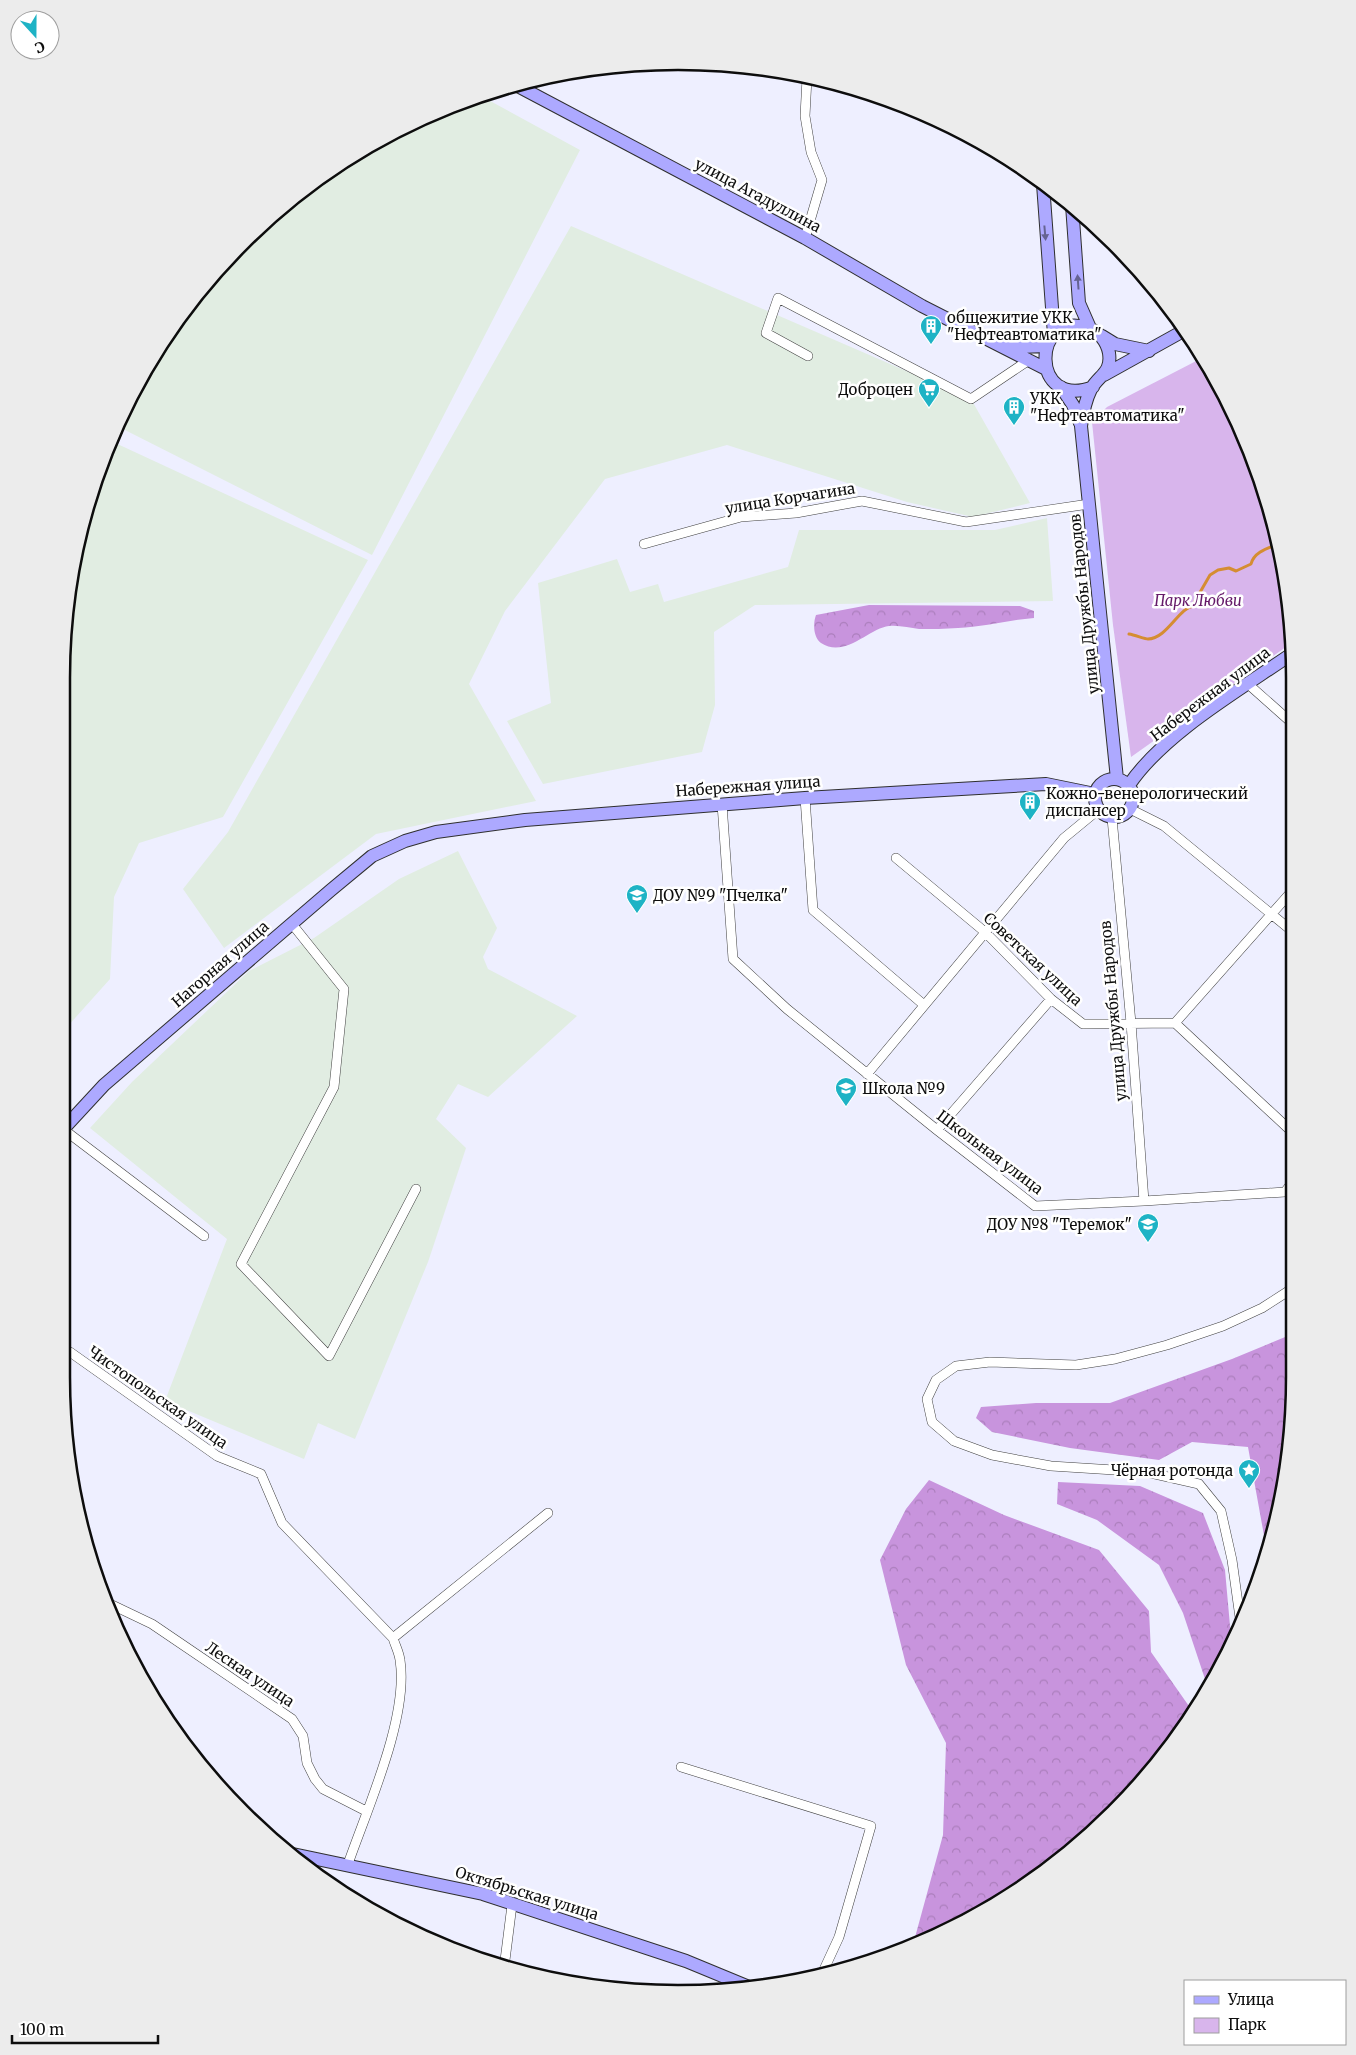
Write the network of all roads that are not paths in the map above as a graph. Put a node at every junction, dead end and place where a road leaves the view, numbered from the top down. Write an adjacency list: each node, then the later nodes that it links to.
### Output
1 (807, 84): 5 (street)
2 (525, 90): 5 (main road, улица Агадуллина)
3 (1044, 193): 8 (main road, one-way to 8)
4 (1073, 216): 6 (main road, one-way to 4)
5 (805, 238): 9 (main road, улица Агадуллина)
6 (1094, 331): 8 (main road); 11 (main road); 15 (main road)
7 (1179, 333): 11 (main road)
8 (1054, 335): 10 (main road)
9 (984, 339): 10 (main road); 13 (main road)
10 (1046, 346): 14 (main road)
11 (1149, 351): 15 (main road)
12 (808, 356): 13 (street)
13 (1029, 360): 14 (main road)
14 (1046, 368): 17 (main road)
15 (1104, 375): 16 (main road)
16 (1093, 386): 17 (main road); 18 (main road)
17 (1061, 387): 18 (main road)
18 (1081, 426): 19 (main road, улица Дружбы Народов)
19 (1089, 504): 20 (street, улица Корчагина); 24 (main road, улица Дружбы Народов)
20 (644, 544)
21 (1285, 657): 22 (main road, Набережная улица)
22 (1248, 684): 23 (street); 25 (main road, Набережная улица)
23 (1286, 718)
24 (1117, 779): 25 (main road); 26 (main road)
25 (1129, 785): 29 (main road)
26 (1094, 794): 27 (main road, Набережная улица); 30 (main road)
27 (805, 798): 28 (main road, Набережная улица); 40 (street)
28 (722, 804): 32 (main road, Набережная улица); 43 (street, Школьная улица)
29 (1130, 809): 31 (main road); 35 (street)
30 (1098, 810): 31 (main road); 38 (street)
31 (1112, 818): 41 (street, улица Дружбы Народов)
32 (405, 841): 36 (main road, Нагорная улица)
33 (896, 858): 38 (street, Советская улица)
34 (1286, 898): 35 (street)
35 (1272, 914): 37 (street); 42 (street)
36 (292, 924): 44 (main road, Нагорная улица); 48 (street)
37 (1286, 927)
38 (985, 932): 39 (street, Советская улица); 40 (street)
39 (1051, 1000): 41 (street, Советская улица); 46 (street)
40 (924, 1005): 43 (street)
41 (1131, 1023): 42 (street, Советская улица); 50 (street, улица Дружбы Народов)
42 (1175, 1023): 45 (street)
43 (867, 1074): 46 (street, Школьная улица)
44 (70, 1122)
45 (1286, 1126)
46 (937, 1130): 50 (street, Школьная улица)
47 (70, 1134): 51 (street)
48 (416, 1189)
49 (1286, 1191): 50 (street, Школьная улица)
50 (1144, 1201)
51 (204, 1236)
52 (1286, 1293): 56 (street)
53 (70, 1352): 57 (street, Чистопольская улица)
54 (548, 1513): 57 (street)
55 (115, 1606): 59 (street, Лесная улица)
56 (1239, 1612)
57 (393, 1638): 59 (street, Чистопольская улица)
58 (681, 1768): 64 (street)
59 (366, 1811): 61 (street, Чистопольская улица)
60 (304, 1856): 61 (main road, Октябрьская улица)
61 (348, 1864): 62 (main road, Октябрьская улица)
62 (512, 1905): 63 (street); 65 (main road, Октябрьская улица)
63 (505, 1959)
64 (826, 1966)
65 (738, 1982)

